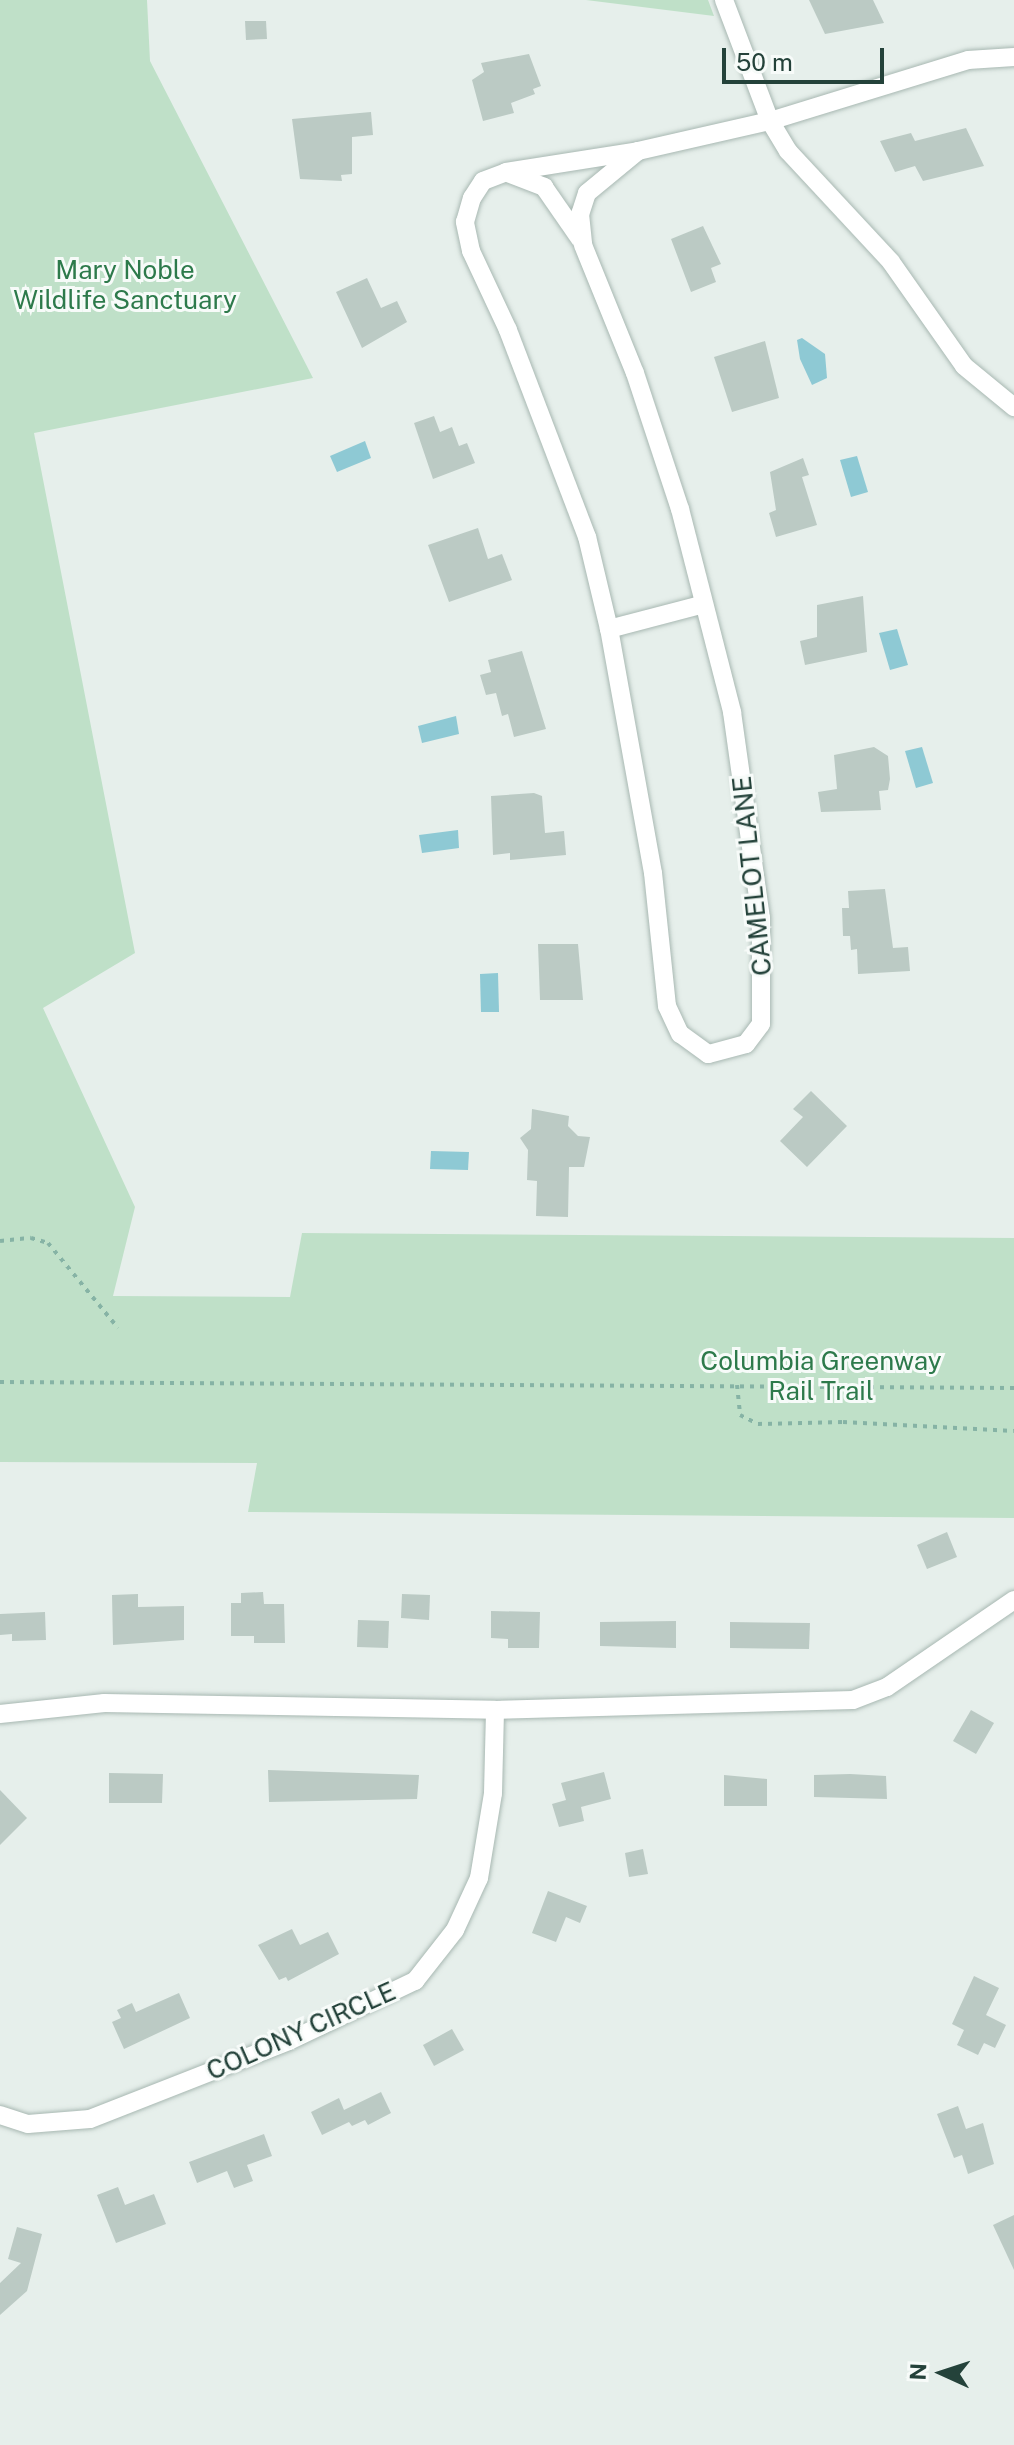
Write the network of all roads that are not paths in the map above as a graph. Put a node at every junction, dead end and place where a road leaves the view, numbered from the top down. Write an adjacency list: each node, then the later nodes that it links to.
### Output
1 (724, 0): 3 (street)
2 (1014, 57): 3 (street, CAMELOT LANE)
3 (770, 121): 4 (street, CAMELOT LANE); 7 (street)
4 (638, 151): 5 (street, CAMELOT LANE); 6 (street, CAMELOT LANE)
5 (506, 172): 6 (street, CAMELOT LANE); 9 (street, CAMELOT LANE)
6 (583, 245): 8 (street, CAMELOT LANE)
7 (1014, 407)
8 (704, 604): 9 (street); 9 (street, CAMELOT LANE)
9 (609, 629)
10 (1014, 1600): 11 (street)
11 (495, 1710): 12 (street); 13 (street, COLONY CIRCLE)
12 (0, 1714)
13 (0, 2115)

